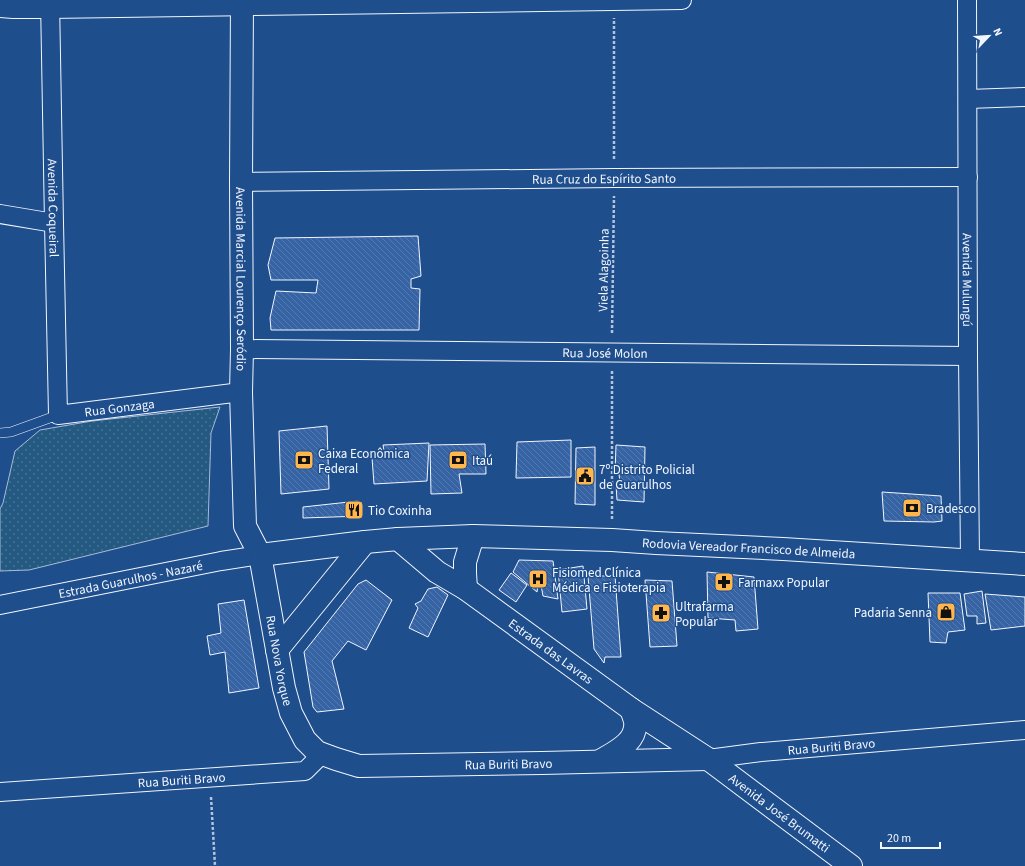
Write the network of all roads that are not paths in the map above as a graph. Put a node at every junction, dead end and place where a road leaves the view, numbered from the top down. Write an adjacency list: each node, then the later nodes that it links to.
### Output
1 (682, 0): 3 (street)
2 (968, 0): 8 (street, Avenida Mulungú)
3 (614, 1): 4 (street)
4 (242, 3): 5 (street); 10 (main road, Avenida Marcial Lourenço Seródio)
5 (50, 5): 6 (street); 12 (street, Avenida Coqueiral)
6 (0, 8)
7 (1025, 97): 8 (street)
8 (968, 99): 9 (street, Avenida Mulungú)
9 (968, 177): 10 (street, Rua Cruz do Espírito Santo); 14 (street, Avenida Mulungú)
10 (241, 182): 13 (main road, Avenida Marcial Lourenço Seródio)
11 (0, 214): 12 (street)
12 (54, 223): 16 (street, Avenida Coqueiral)
13 (242, 349): 14 (street, Rua José Molon); 15 (main road, Avenida Marcial Lourenço Seródio)
14 (968, 356): 22 (street, Avenida Mulungú)
15 (241, 392): 16 (street, Rua Gonzaga); 21 (main road, Avenida Marcial Lourenço Seródio)
16 (58, 415): 17 (lane, Rua Gonzaga)
17 (0, 433)
18 (473, 536): 19 (main road, Rodovia Vereador Francisco de Almeida); 22 (main road, Rodovia Vereador Francisco de Almeida); 24 (main road)
19 (398, 539): 20 (main road); 24 (main road, Estrada das Lavras)
20 (365, 542): 21 (main road); 26 (main road)
21 (260, 555): 25 (street, Estrada Guarulhos - Nazaré); 26 (main road, Rua Nova Yorque)
22 (970, 561): 23 (main road, Rodovia Vereador Francisco de Almeida)
23 (1025, 564)
24 (466, 590): 27 (main road, Estrada das Lavras)
25 (0, 605)
26 (278, 650): 29 (main road, Rua Nova Yorque)
27 (631, 709): 30 (main road, Estrada das Lavras); 31 (main road)
28 (1025, 730): 30 (street, Rua Buriti Bravo)
29 (322, 754): 31 (main road, Rua Buriti Bravo); 32 (street, Rua Buriti Bravo)
30 (708, 758): 31 (main road, Rua Buriti Bravo); 33 (main road, Avenida José Brumatti)
31 (600, 761)
32 (0, 792)
33 (851, 866)

